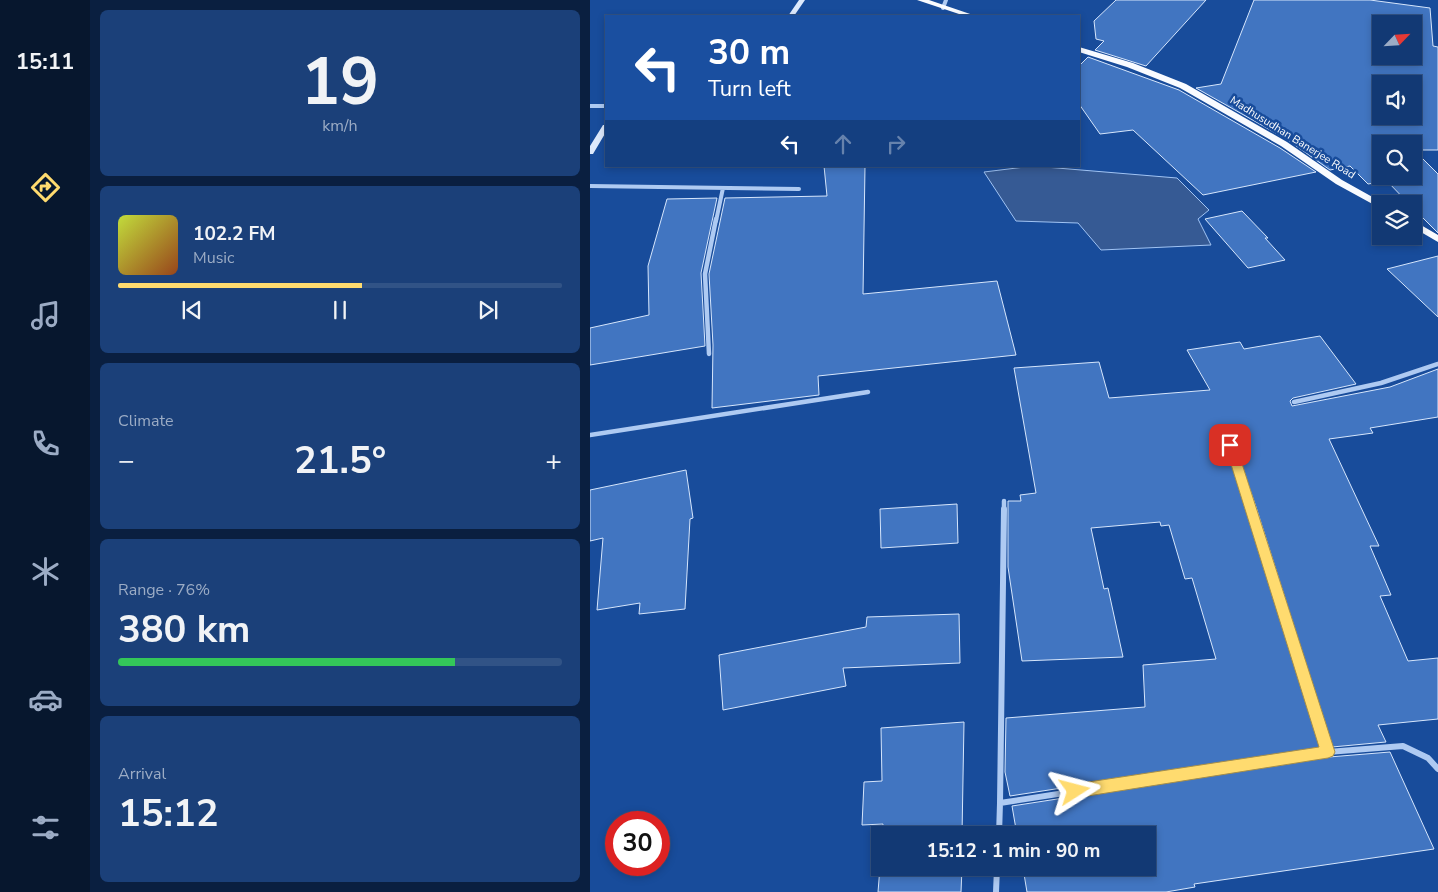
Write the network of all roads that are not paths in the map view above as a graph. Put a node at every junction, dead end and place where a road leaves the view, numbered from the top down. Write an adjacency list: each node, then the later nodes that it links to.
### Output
1 (802, 0): 4 (street)
2 (922, 0): 3 (main road)
3 (945, 4): 5 (main road)
4 (792, 15)
5 (970, 15)
6 (1080, 50): 14 (main road, Madhusudhan Banerjee Road)
7 (590, 106): 8 (street)
8 (605, 106)
9 (605, 129): 10 (street)
10 (590, 152)
11 (590, 186): 12 (street)
12 (723, 188): 13 (street); 17 (street)
13 (799, 189)
14 (1372, 200)
15 (1422, 229): 16 (main road)
16 (1438, 238)
17 (709, 354)
18 (1438, 364): 20 (street)
19 (868, 392): 21 (street)
20 (1294, 402)
21 (590, 435)
22 (1230, 445): 24 (street)
23 (1004, 502): 26 (street)
24 (1328, 752): 25 (street); 26 (street)
25 (1438, 769)
26 (1000, 803): 27 (street)
27 (999, 826)
28 (997, 876): 29 (street)
29 (996, 892)

